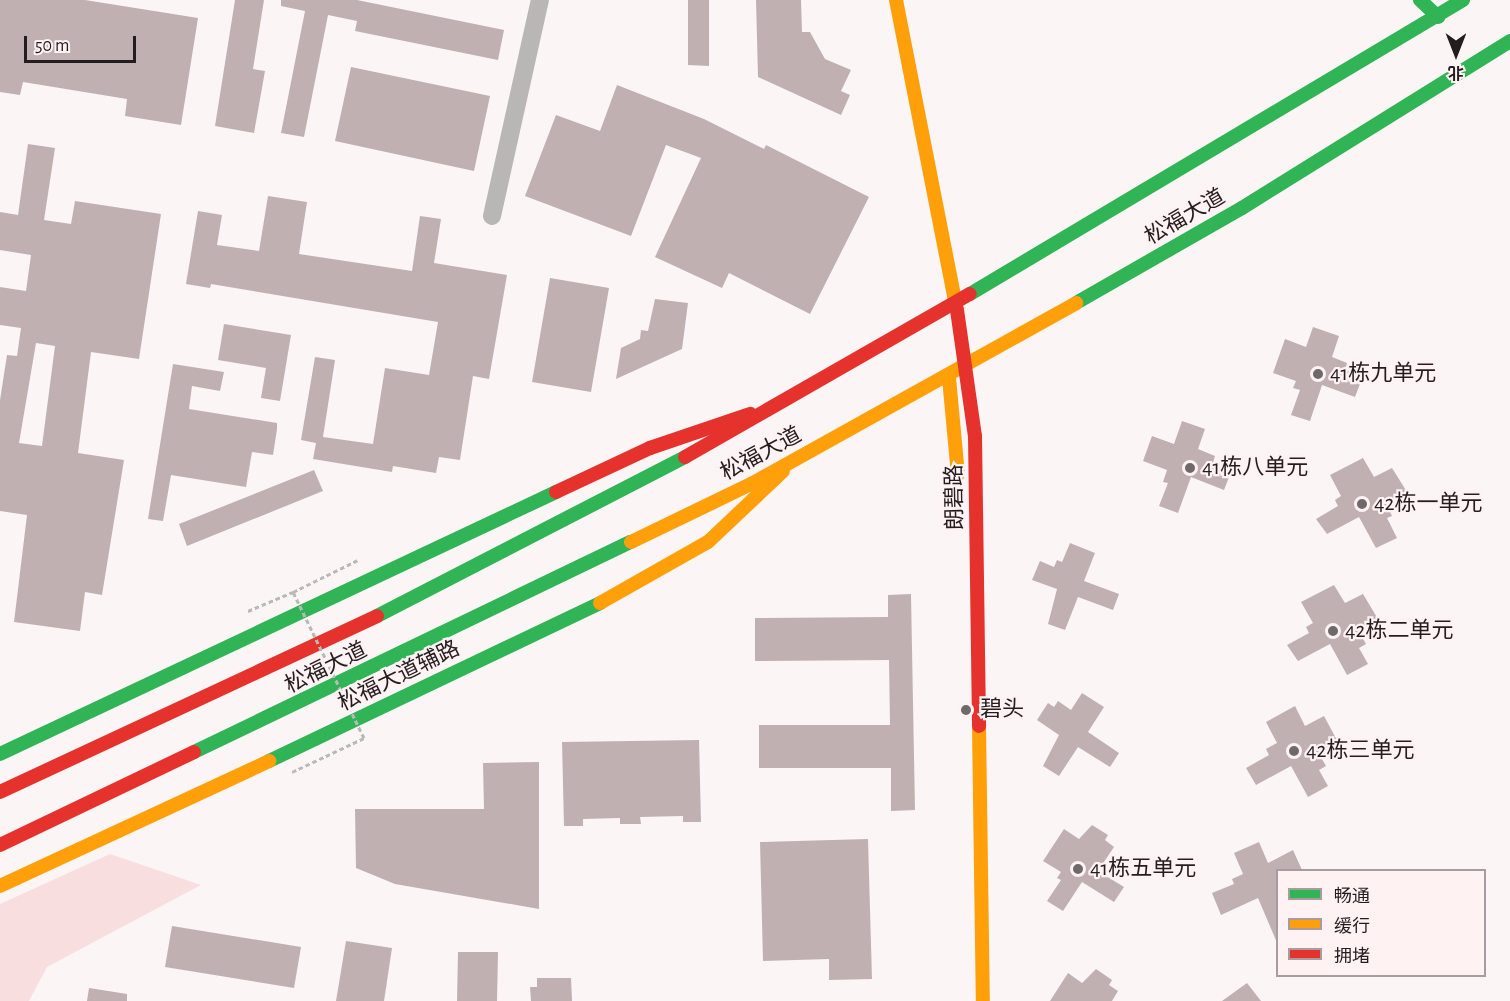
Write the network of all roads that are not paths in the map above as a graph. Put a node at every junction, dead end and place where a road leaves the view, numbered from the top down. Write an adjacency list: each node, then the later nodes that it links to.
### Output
1 (540, 0): 8 (street)
2 (896, 0): 9 (main road, 朗碧路)
3 (1420, 0): 5 (main road)
4 (1464, 0): 5 (main road, 松福大道)
5 (1438, 17): 9 (main road, 松福大道)
6 (1510, 41): 13 (main road, 松福大道)
7 (903, 117): 10 (main road)
8 (492, 216)
9 (956, 303): 10 (main road, 松福大道); 13 (main road, 朗碧路)
10 (941, 312): 11 (main road); 15 (main road, 松福大道)
11 (943, 330)
12 (946, 353): 14 (main road, 朗碧路)
13 (965, 367): 14 (main road, 松福大道); 24 (main road, 朗碧路)
14 (949, 376): 16 (main road, 松福大道); 17 (main road, 朗碧路)
15 (777, 408): 18 (main road); 19 (main road, 松福大道)
16 (790, 463): 22 (main road, 松福大道); 23 (main road, 松福大道辅路)
17 (958, 488)
18 (0, 754)
19 (26, 781): 20 (main road); 21 (main road, 松福大道)
20 (0, 786)
21 (0, 792)
22 (0, 845)
23 (0, 886)
24 (983, 1001)

